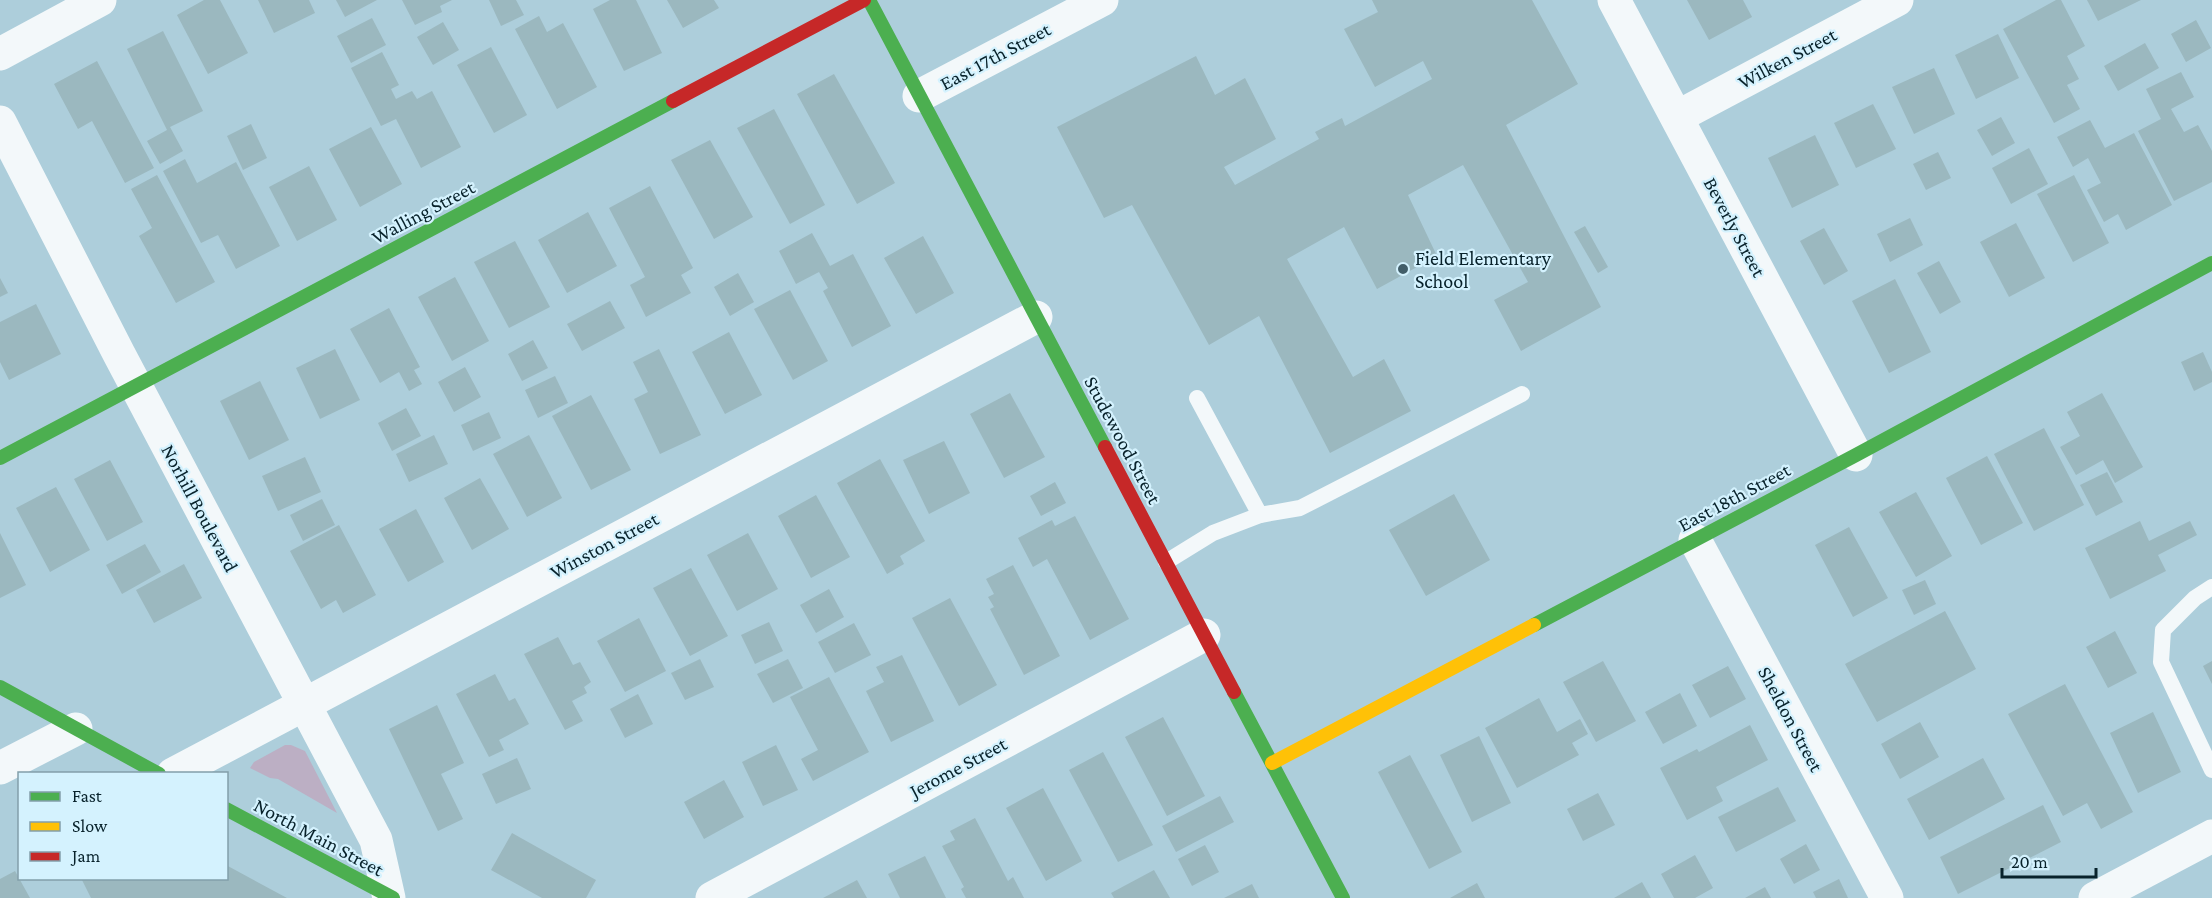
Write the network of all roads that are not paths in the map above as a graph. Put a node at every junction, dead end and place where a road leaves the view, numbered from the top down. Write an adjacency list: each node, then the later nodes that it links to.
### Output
1 (100, 0): 7 (street)
2 (864, 0): 13 (street, Walling Street)
3 (869, 0): 8 (street, Studewood Street)
4 (1102, 0): 8 (street, East 17th Street)
5 (1614, 0): 9 (street, Beverly Street)
6 (1896, 0): 9 (street, Wilken Street)
7 (0, 54)
8 (919, 96): 12 (street, Studewood Street)
9 (1677, 117): 16 (street, Beverly Street)
10 (0, 122): 13 (street, Norhill Boulevard)
11 (2212, 263): 16 (street, East 18th Street)
12 (1036, 317): 20 (street, Studewood Street); 24 (street, Winston Street)
13 (136, 386): 17 (street, Walling Street); 24 (street, Norhill Boulevard)
14 (1522, 394): 18 (lane)
15 (1197, 398): 18 (lane)
16 (1856, 455): 19 (street, East 18th Street)
17 (0, 458)
18 (1260, 515): 20 (lane)
19 (1695, 540): 26 (street, East 18th Street); 36 (street, Sheldon Street)
20 (1166, 562): 22 (street, Studewood Street)
21 (2212, 587): 28 (lane)
22 (1204, 635): 26 (street, Studewood Street); 34 (street, Jerome Street)
23 (0, 687): 25 (street)
24 (304, 704): 30 (street, Winston Street); 33 (street, Norhill Boulevard)
25 (76, 729): 27 (street); 29 (street)
26 (1272, 763): 35 (street, Studewood Street)
27 (0, 768)
28 (2212, 770)
29 (155, 772)
30 (177, 772)
31 (228, 811): 33 (street, North Main Street)
32 (2212, 836): 37 (street)
33 (390, 897)
34 (712, 898)
35 (1343, 898)
36 (1887, 898)
37 (2095, 898)

